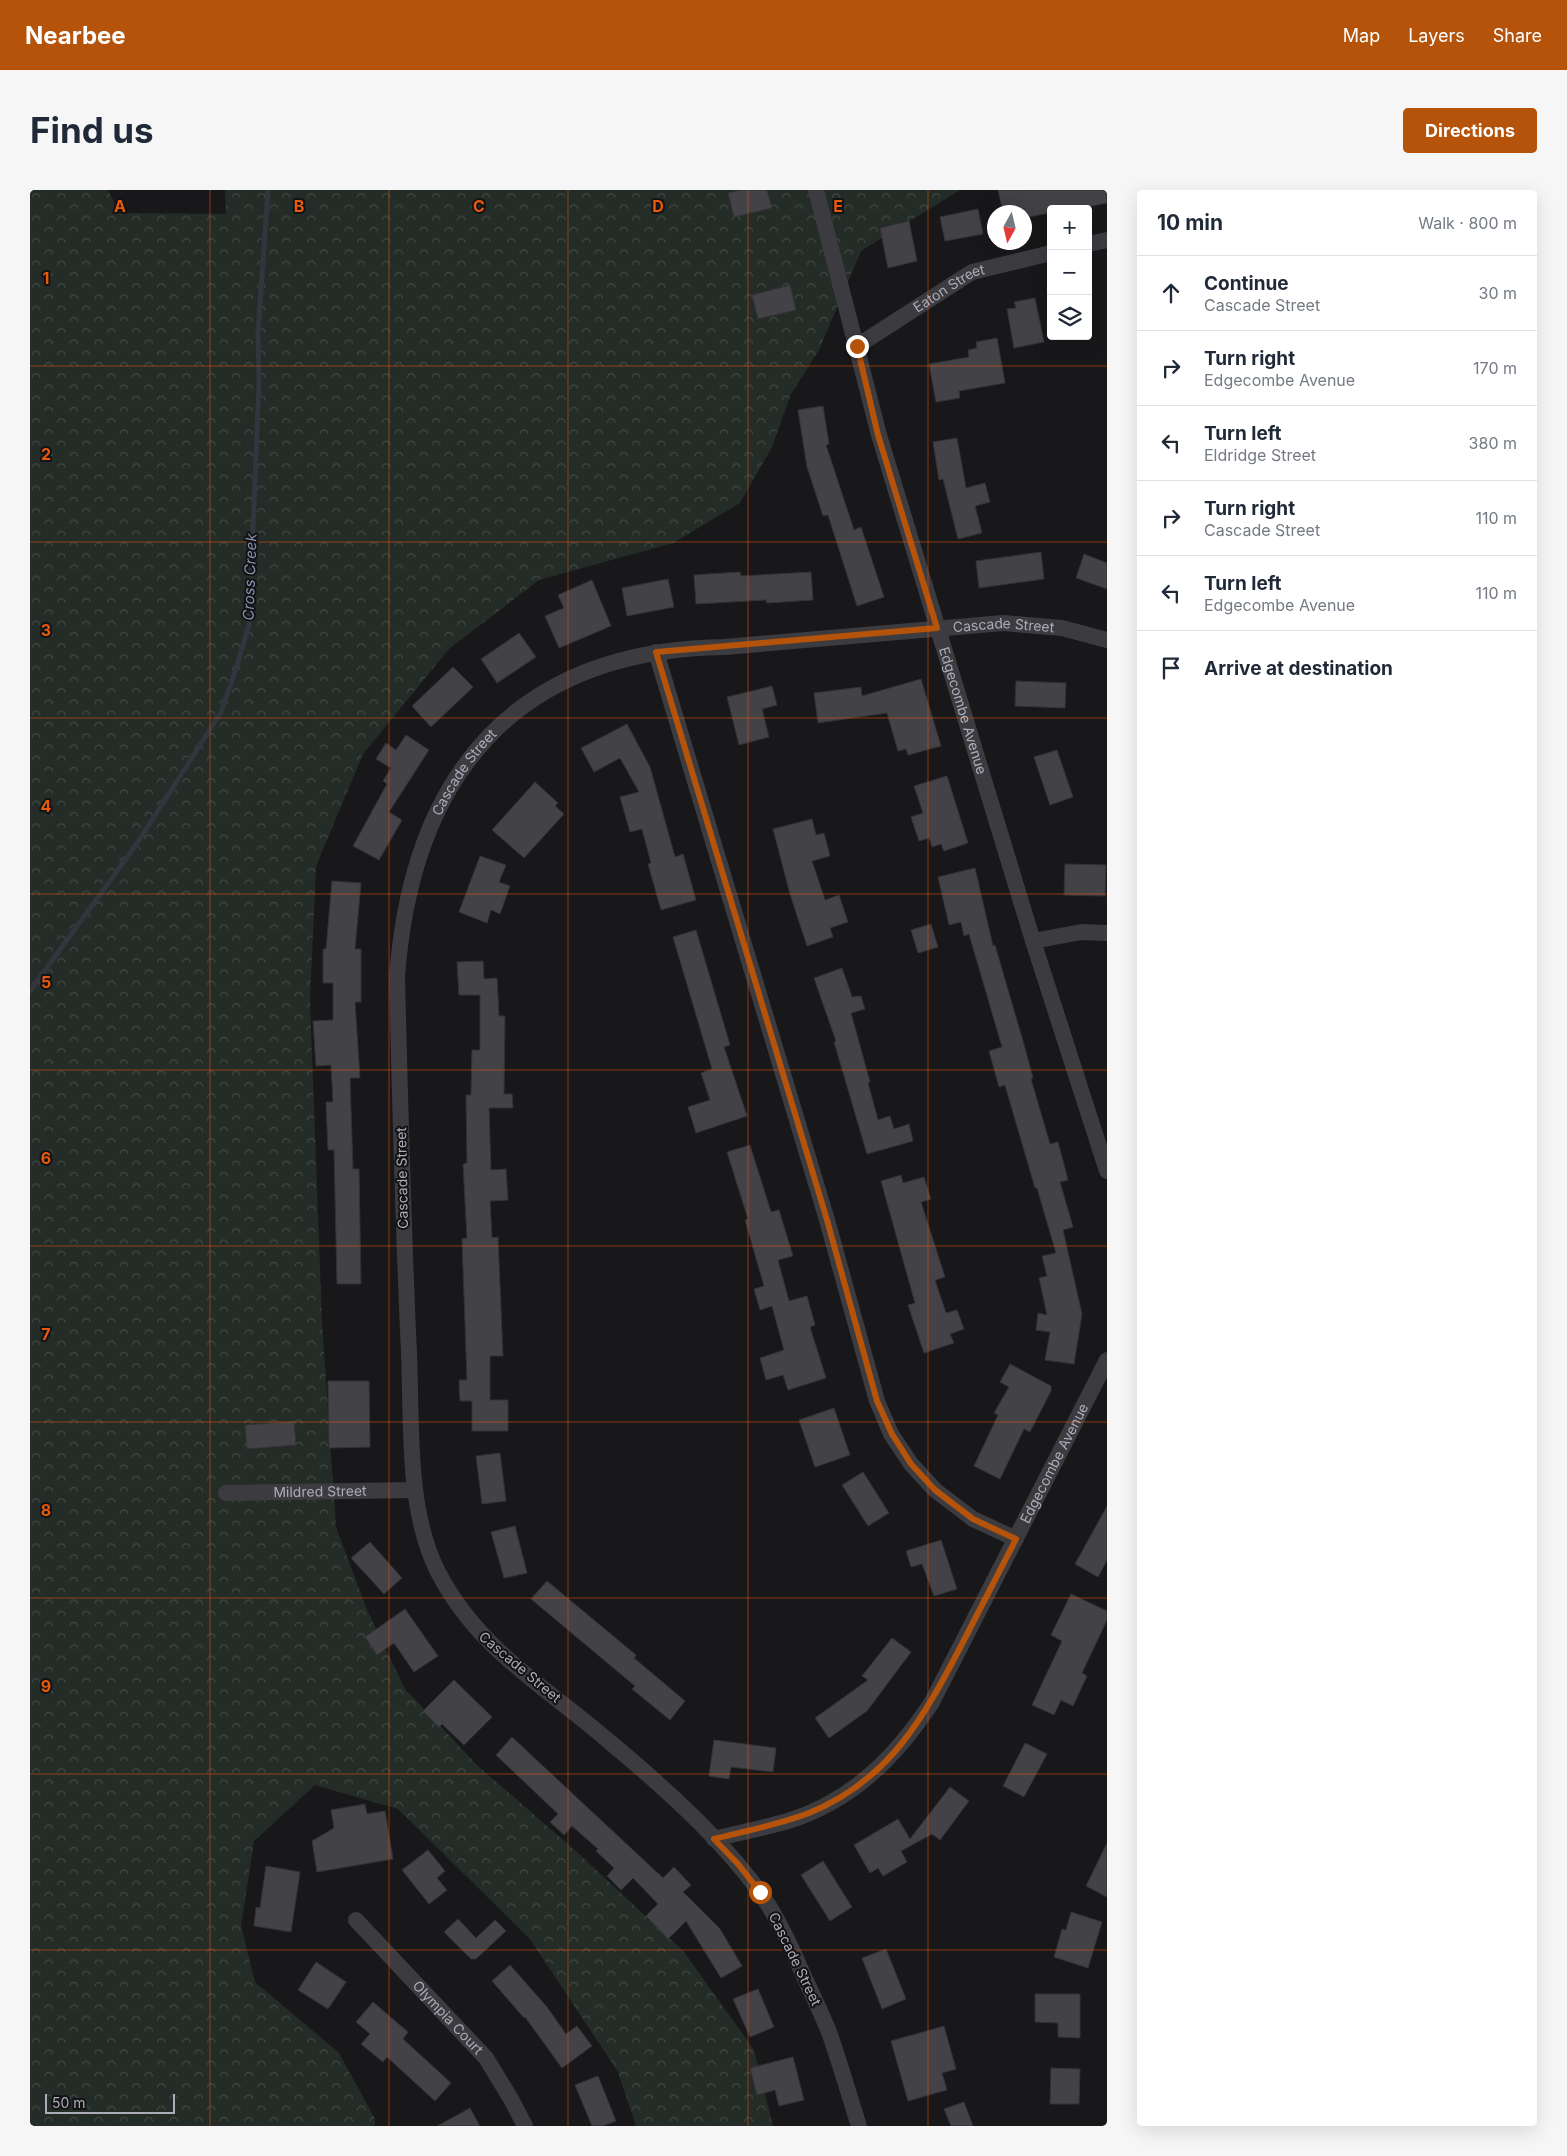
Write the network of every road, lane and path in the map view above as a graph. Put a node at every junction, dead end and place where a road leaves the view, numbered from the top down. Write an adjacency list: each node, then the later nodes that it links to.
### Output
1 (816, 190): 5 (street, Edgecombe Avenue)
2 (1107, 240): 3 (street)
3 (1092, 243)
4 (1047, 254): 5 (street, Eaton Street)
5 (857, 346): 6 (street, Edgecombe Avenue)
6 (937, 628): 7 (street, Cascade Street); 8 (street, Cascade Street); 10 (street, Edgecombe Avenue)
7 (1107, 640)
8 (656, 652): 13 (street, Cascade Street); 15 (street)
9 (1107, 933): 10 (street)
10 (1033, 941): 11 (street, Edgecombe Avenue)
11 (1107, 1171)
12 (1107, 1360): 15 (street, Edgecombe Avenue)
13 (414, 1490): 14 (street, Mildred Street); 16 (street, Cascade Street)
14 (226, 1493)
15 (1016, 1539): 16 (street, Edgecombe Avenue)
16 (714, 1839): 19 (street, Cascade Street)
17 (356, 1920): 18 (street, Olympia Court)
18 (525, 2126)
19 (860, 2126)

